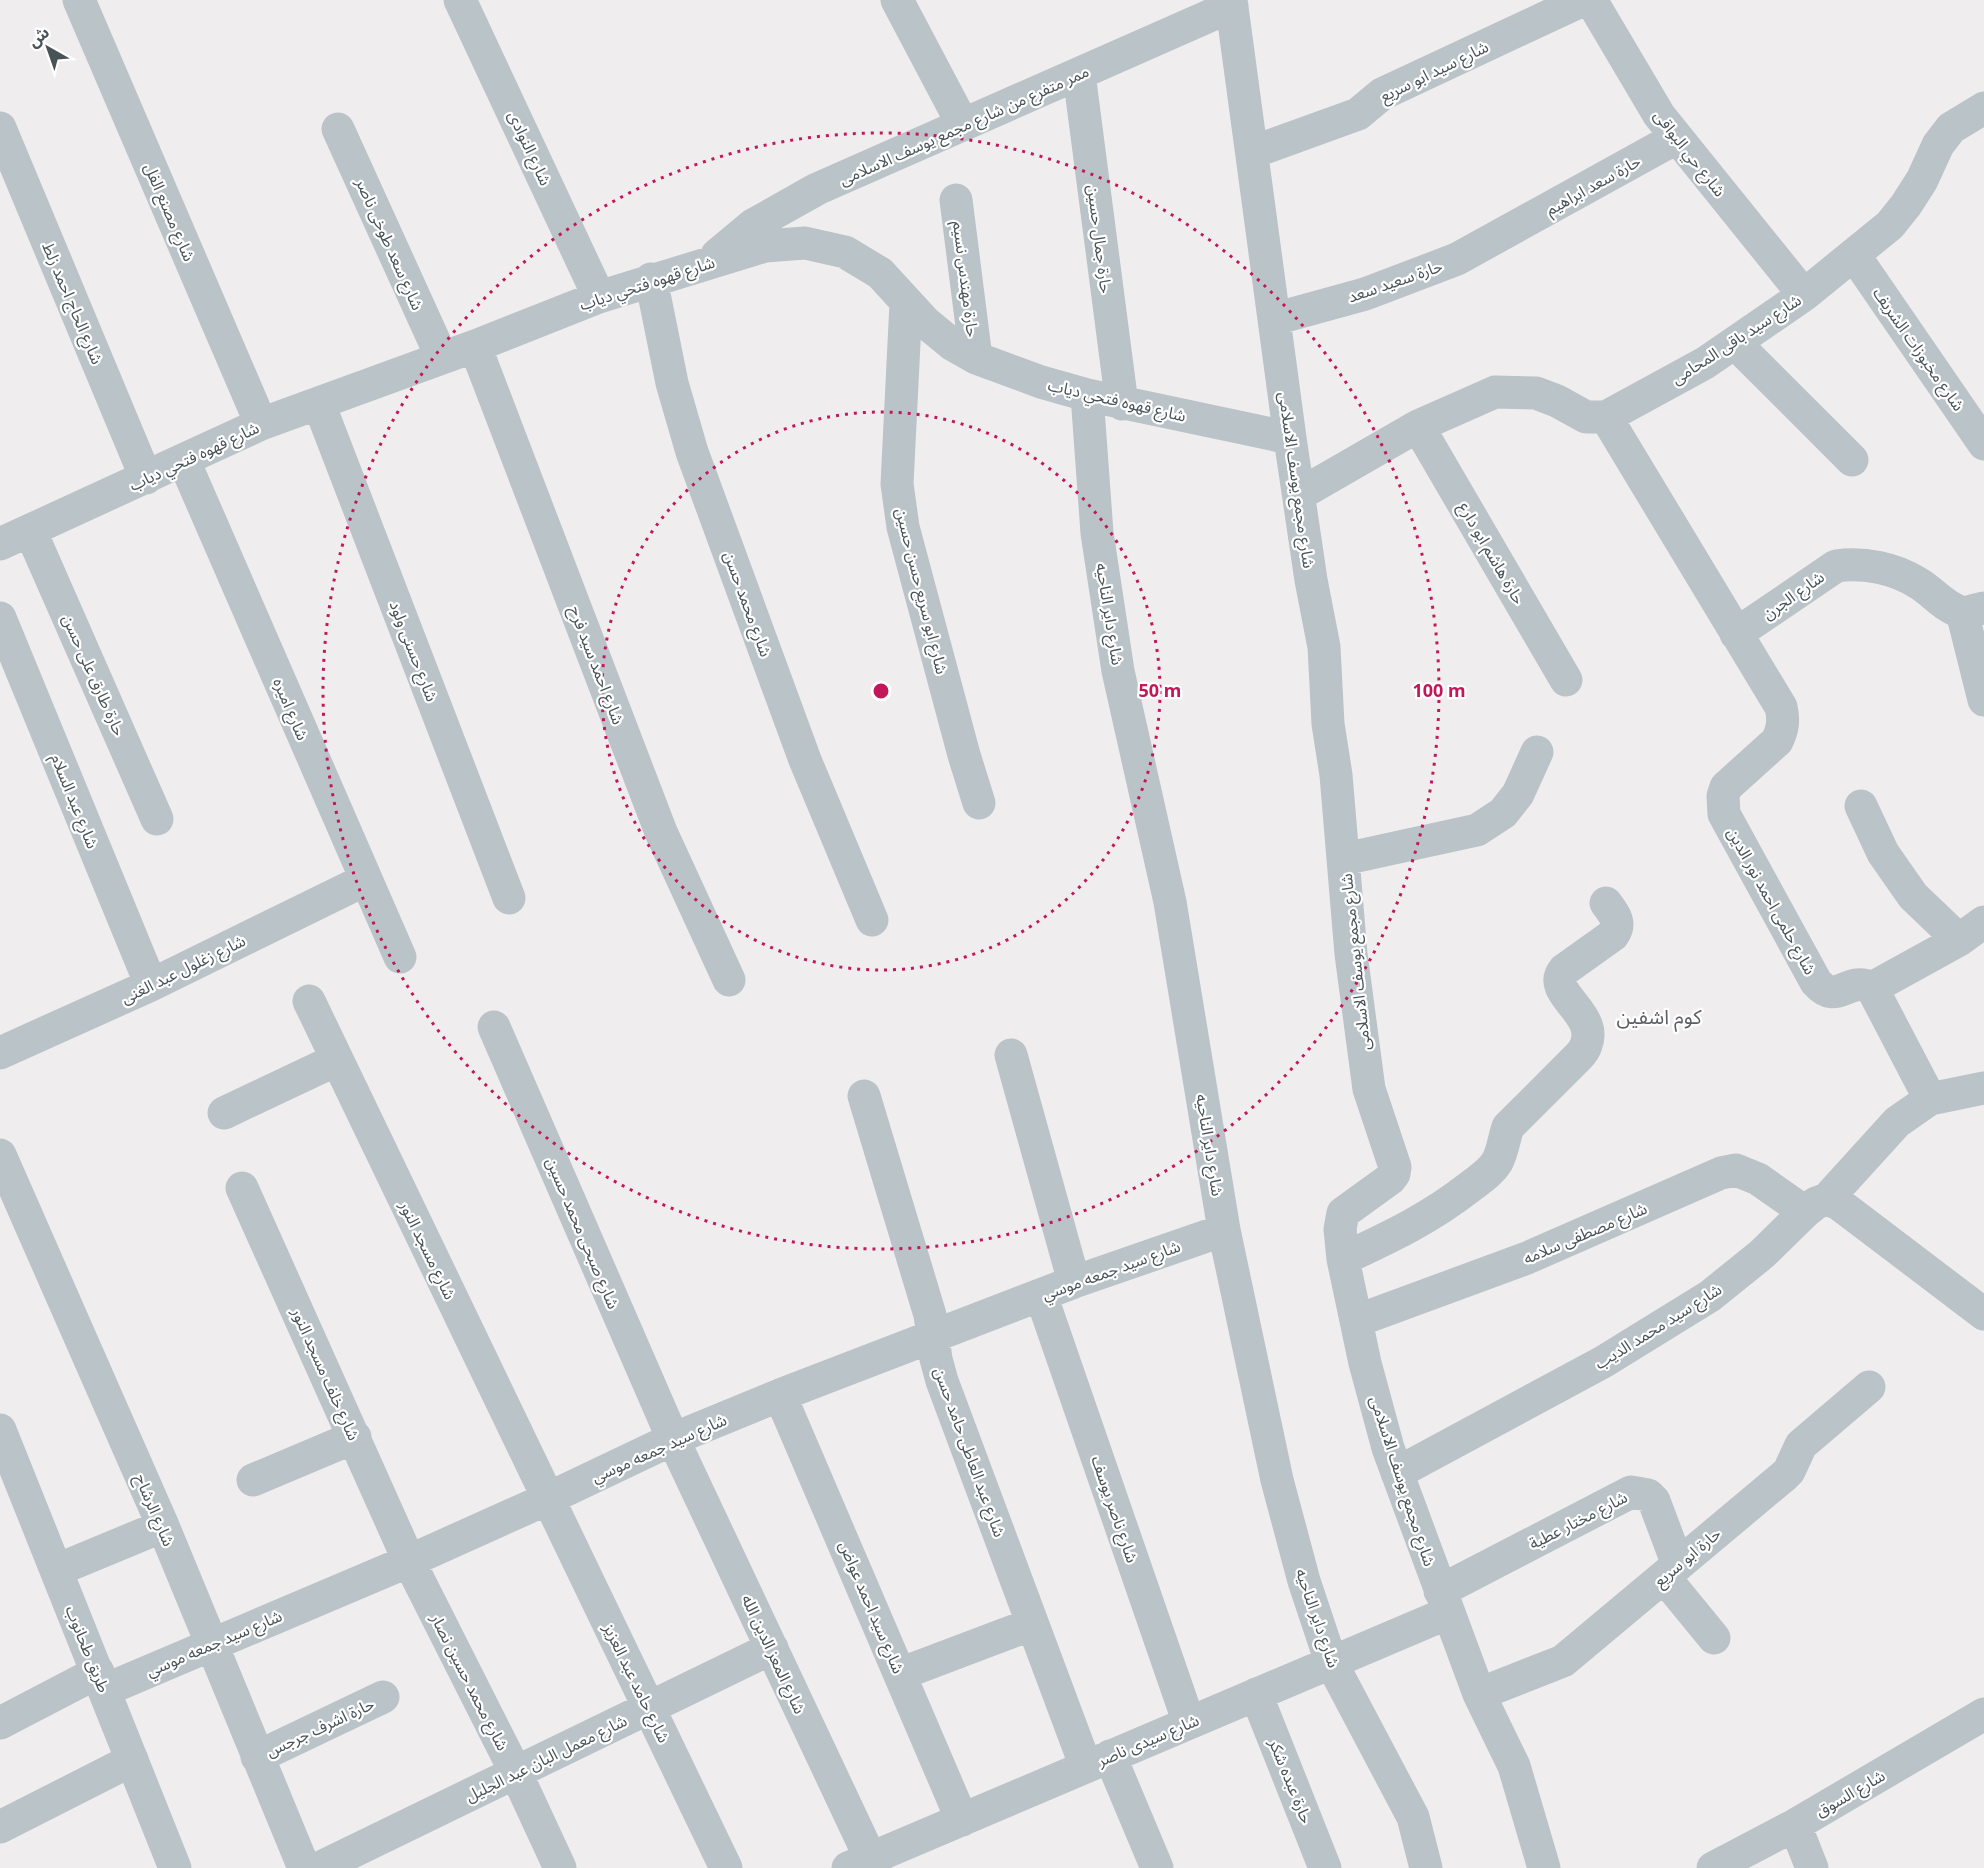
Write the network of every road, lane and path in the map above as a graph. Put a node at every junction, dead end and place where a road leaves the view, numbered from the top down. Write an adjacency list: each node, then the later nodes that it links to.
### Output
1 (79, 0): 31 (street, شارع مصنع الفل)
2 (460, 0): 20 (street, شارع النوادى)
3 (897, 0): 9 (street)
4 (1583, 0): 13 (street, شارع سيد ابو سريع)
5 (1591, 0): 12 (street, شارع حي البواقى)
6 (1232, 3): 7 (street, ممر متفرع من شارع مجمع يوسف الاسلامى); 13 (street, شارع مجمع يوسف الاسلامى)
7 (1079, 74): 9 (street, ممر متفرع من شارع مجمع يوسف الاسلامى); 29 (street, حارة جمال حسين)
8 (1984, 108): 16 (street, شارع سيد باقى المحامى)
9 (963, 125): 17 (street, ممر متفرع من شارع مجمع يوسف الاسلامى)
10 (0, 128): 37 (street, شارع الحاج احمد زلط)
11 (338, 129): 25 (street, شارع سعد طوخى ناصر)
12 (1676, 138): 15 (street, حارة سعد ابراهيم); 19 (street, شارع حي البواقى)
13 (1253, 152): 22 (street, شارع مجمع يوسف الاسلامى)
14 (956, 200): 26 (street, حارة مهندس نسيم)
15 (1510, 231): 22 (street, حارة سعيد سعد)
16 (1854, 255): 19 (street, شارع سيد باقى المحامى); 34 (street, شارع مخبوزات الشريف)
17 (708, 263): 18 (street, شارع قهوه فتحي دياب); 21 (street, شارع قهوه فتحي دياب)
18 (651, 279): 20 (street, شارع قهوه فتحي دياب); 54 (street, شارع محمد حسن)
19 (1804, 295): 23 (street, شارع سيد باقى المحامى)
20 (599, 297): 24 (street, شارع قهوه فتحي دياب)
21 (906, 303): 26 (street, شارع قهوه فتحي دياب); 47 (street, شارع ابو سريع حسن حسين)
22 (1274, 319): 33 (street, شارع مجمع يوسف الاسلامى)
23 (1735, 343): 30 (street, شارع سيد باقى المحامى); 35 (street)
24 (474, 346): 25 (street, شارع قهوه فتحي دياب); 57 (street, شارع احمد سيد فرح)
25 (442, 358): 28 (street, شارع قهوه فتحي دياب)
26 (976, 358): 27 (street, شارع قهوه فتحي دياب)
27 (1087, 395): 29 (street, شارع قهوه فتحي دياب); 72 (street, شارع داير الناحيه)
28 (319, 404): 31 (street, شارع قهوه فتحي دياب); 52 (street, شارع حسنى ولود)
29 (1122, 404): 33 (street, شارع قهوه فتحي دياب)
30 (1606, 417): 32 (street); 43 (street, شارع حلمى احمد نور الدين)
31 (261, 424): 36 (street, شارع قهوه فتحي دياب)
32 (1418, 426): 38 (street); 44 (street, حارة هاشم ابو دارع)
33 (1290, 438): 38 (street, شارع مجمع يوسف الاسلامى)
34 (1984, 444)
35 (1852, 460)
36 (184, 461): 37 (street, شارع قهوه فتحي دياب); 51 (street, شارع اميره)
37 (146, 478): 39 (street, شارع قهوه فتحي دياب)
38 (1299, 494): 50 (street, شارع مجمع يوسف الاسلامى)
39 (30, 530): 40 (street, شارع قهوه فتحي دياب); 49 (street, حارة طارق على حسن)
40 (0, 544)
41 (1973, 610): 43 (street, شارع الجرن); 45 (street)
42 (0, 618): 58 (street, شارع عبد السلام)
43 (1736, 634): 59 (street, شارع حلمى احمد نور الدين)
44 (1566, 680)
45 (1984, 700)
46 (1537, 752): 50 (street)
47 (979, 803)
48 (1861, 806): 55 (street)
49 (157, 819)
50 (1344, 859): 73 (street, شارع مجمع يوسف الاسلامى)
51 (365, 880): 56 (street, شارع اميره); 58 (street, شارع زغلول عبد الغنى)
52 (509, 898)
53 (1606, 903): 73 (street)
54 (872, 920)
55 (1971, 931): 59 (street)
56 (399, 957)
57 (729, 980)
58 (151, 985): 62 (street, شارع زغلول عبد الغنى)
59 (1872, 988): 67 (street)
60 (309, 1001): 64 (street, شارع مسجد النور)
61 (494, 1027): 83 (street, شارع صبحى محمد حسين)
62 (0, 1053)
63 (1011, 1055): 74 (street)
64 (336, 1060): 68 (street); 87 (street, شارع مسجد النور)
65 (1984, 1088): 67 (street)
66 (864, 1096): 78 (street, شارع عبد العاطى حامد حسن)
67 (1930, 1099): 71 (street, شارع سيد محمد الديب)
68 (224, 1113)
69 (0, 1155): 88 (street, شارع الرشاح)
70 (242, 1188): 82 (street, شارع خلف مسجد النور)
71 (1816, 1205): 76 (street); 77 (street, شارع مصطفى سلامه); 84 (street, شارع سيد محمد الديب)
72 (1224, 1230): 74 (street, شارع سيد جمعه موسي); 97 (street, شارع داير الناحيه)
73 (1343, 1259): 77 (street, شارع مجمع يوسف الاسلامى)
74 (1074, 1282): 75 (street, شارع سيد جمعه موسي)
75 (1041, 1295): 78 (street, شارع سيد جمعه موسي); 105 (street, شارع ناصر يوسف)
76 (1984, 1314)
77 (1356, 1321): 84 (street, شارع مجمع يوسف الاسلامى)
78 (933, 1336): 80 (street, شارع سيد جمعه موسي); 93 (street, شارع عبد العاطى حامد حسن)
79 (1869, 1387): 91 (street, حارة ابو سريع)
80 (780, 1395): 83 (street, شارع سيد جمعه موسي); 98 (street, شارع سيد احمد عواض)
81 (0, 1430): 86 (street, طريق طحانوب)
82 (355, 1437): 85 (street); 89 (street, شارع خلف مسجد النور)
83 (673, 1439): 87 (street, شارع سيد جمعه موسي); 96 (street, شارع المعز الدين الله)
84 (1397, 1473): 92 (street, شارع مجمع يوسف الاسلامى)
85 (253, 1480)
86 (10, 1483): 90 (street, طريق طحانوب)
87 (547, 1499): 89 (street, شارع سيد جمعه موسي); 103 (street, شارع حامد عبد العزيز)
88 (163, 1526): 90 (street); 95 (street, شارع الرشاح)
89 (410, 1561): 95 (street, شارع سيد جمعه موسي); 110 (street, شارع محمد حسين نصار)
90 (57, 1570): 99 (street, طريق طحانوب)
91 (1671, 1571): 92 (street, شارع مختار عطية); 94 (street, شارع مختار عطية); 101 (street, حارة ابو سريع)
92 (1444, 1602): 97 (street, شارع سيدى ناصر); 101 (street, شارع مجمع يوسف الاسلامى)
93 (1032, 1624): 98 (street); 109 (street, شارع عبد العاطى حامد حسن)
94 (1714, 1638)
95 (211, 1644): 99 (street, شارع سيد جمعه موسي); 107 (street, شارع الرشاح)
96 (772, 1648): 103 (street, شارع معمل البان عبد الجليل); 114 (street, شارع المعز الدين الله)
97 (1331, 1662): 100 (street, شارع سيدى ناصر); 122 (street, شارع داير الناحيه)
98 (900, 1674): 111 (street, شارع سيد احمد عواض)
99 (101, 1681): 106 (street, شارع سيد جمعه موسي); 108 (street, طريق طحانوب)
100 (1256, 1694): 105 (street, شارع سيدى ناصر); 121 (street, حارة عبده شكر)
101 (1479, 1694): 123 (street, شارع مجمع يوسف الاسلامى)
102 (383, 1697): 107 (street, حارة اشرف جرجس)
103 (649, 1708): 110 (street, شارع معمل البان عبد الجليل); 119 (street, شارع حامد عبد العزيز)
104 (1984, 1714): 112 (street, شارع السوق)
105 (1189, 1723): 109 (street, شارع سيدى ناصر)
106 (0, 1724)
107 (257, 1756): 116 (street, شارع الرشاح)
108 (132, 1761): 113 (street); 115 (street, طريق طحانوب)
109 (1098, 1761): 111 (street, شارع سيدى ناصر); 120 (street, شارع عبد العاطى حامد حسن)
110 (516, 1773): 117 (street, شارع معمل البان عبد الجليل); 118 (street, شارع محمد حسين نصار)
111 (962, 1820): 114 (street, شارع سيدى ناصر)
112 (1795, 1825): 124 (street, شارع السوق); 125 (street)
113 (0, 1827)
114 (865, 1865)
115 (175, 1868)
116 (304, 1868)
117 (319, 1868)
118 (560, 1868)
119 (726, 1868)
120 (1157, 1868)
121 (1325, 1868)
122 (1426, 1868)
123 (1544, 1868)
124 (1713, 1868)
125 (1812, 1868)

